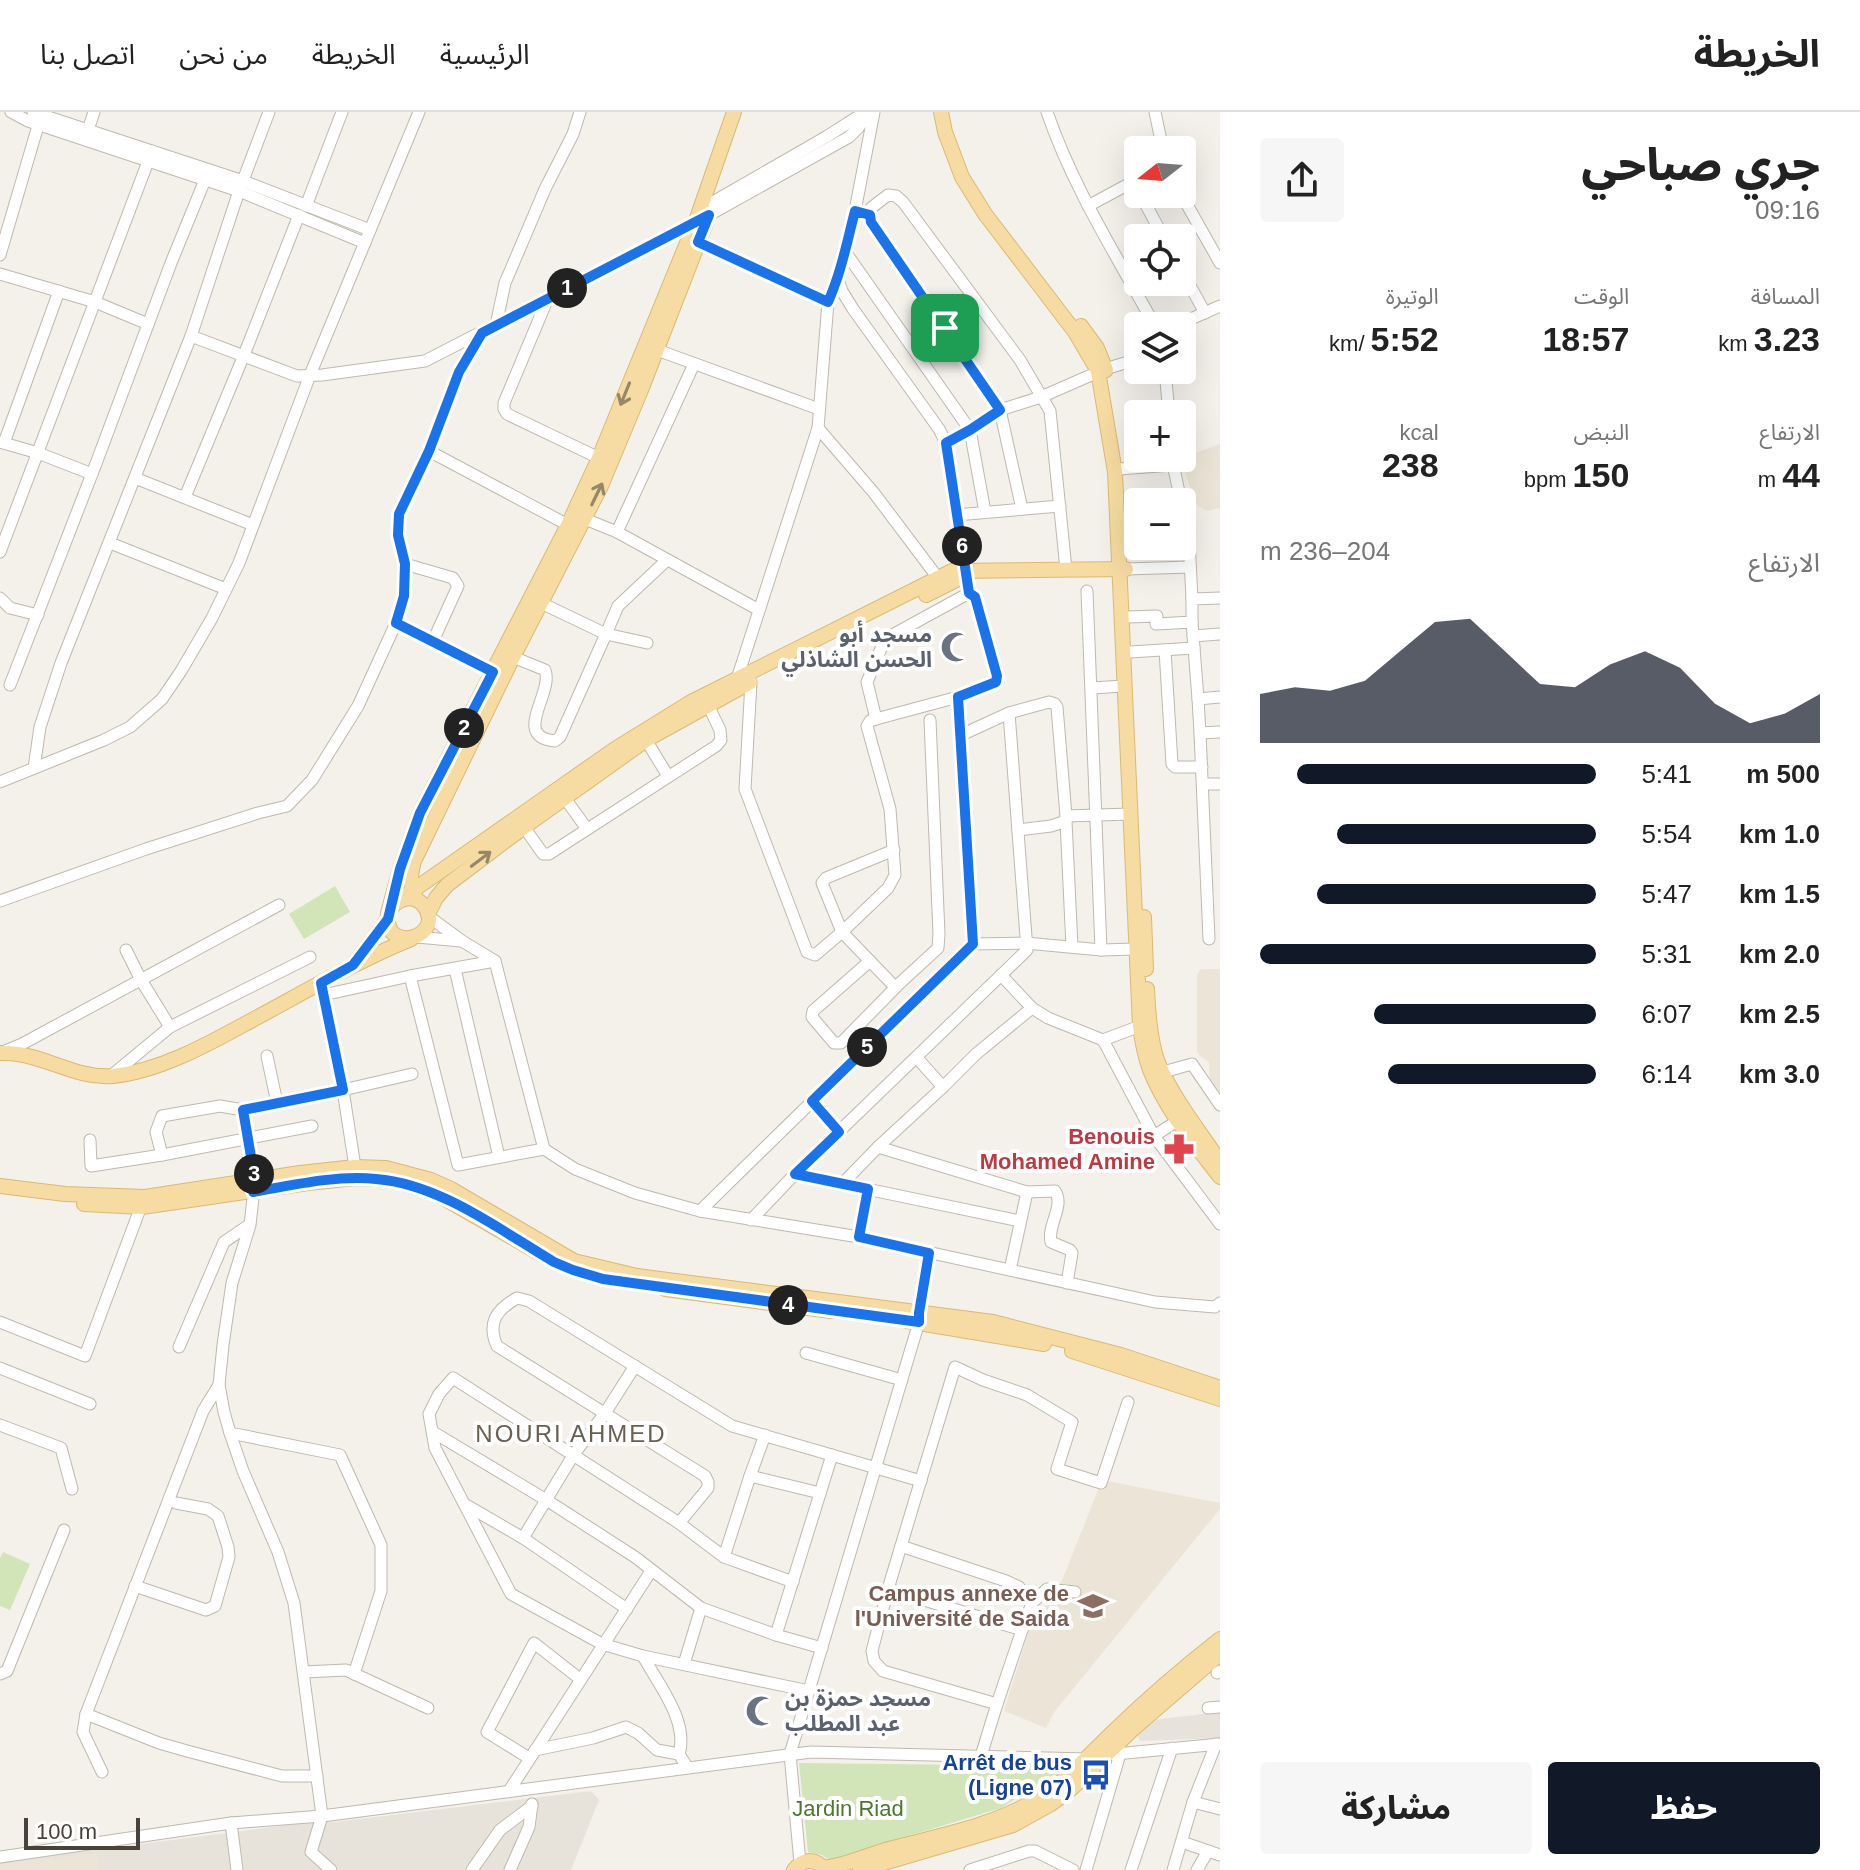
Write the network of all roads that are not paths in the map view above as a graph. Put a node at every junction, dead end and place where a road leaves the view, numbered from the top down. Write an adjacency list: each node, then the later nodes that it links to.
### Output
1 (11, 112): 14 (street)
2 (94, 112): 15 (street)
3 (269, 112): 19 (street)
4 (342, 112): 23 (street)
5 (419, 112): 27 (street)
6 (580, 112): 46 (street)
7 (734, 112): 25 (main road)
8 (742, 112): 25 (main road)
9 (870, 112): 24 (street); 25 (street)
10 (941, 112): 54 (main road)
11 (949, 112): 54 (main road)
12 (1047, 112): 21 (street)
13 (1155, 112): 16 (street)
14 (38, 117): 15 (street); 17 (street); 31 (street)
15 (88, 130): 17 (street)
16 (1160, 136)
17 (151, 156): 18 (street); 38 (street)
18 (207, 175): 19 (street); 45 (street)
19 (241, 186): 23 (street); 49 (street)
20 (1124, 192): 21 (street)
21 (1088, 206): 42 (street)
22 (1189, 208): 32 (street)
23 (302, 210): 27 (street); 29 (street); 51 (street)
24 (855, 211): 26 (street); 30 (street)
25 (706, 213): 28 (main road); 37 (street); 65 (main road, one-way to 65)
26 (870, 215): 40 (street); 47 (street)
27 (370, 230): 29 (street)
28 (698, 242): 39 (street); 50 (main road)
29 (365, 243): 55 (street)
30 (844, 250): 34 (street); 60 (street)
31 (0, 255)
32 (1220, 263)
33 (0, 274): 35 (street)
34 (838, 280): 39 (street); 62 (street)
35 (59, 291): 38 (street); 61 (street)
36 (1196, 296): 43 (street)
37 (548, 298): 46 (street); 65 (street)
38 (95, 302): 45 (street); 64 (street)
39 (828, 302): 57 (street)
40 (978, 304): 47 (street); 56 (street)
41 (1220, 306): 43 (street)
42 (1147, 312)
43 (1205, 313): 44 (street)
44 (1196, 317)
45 (148, 324): 68 (street)
46 (496, 325): 48 (street)
47 (945, 328): 58 (street)
48 (482, 333): 55 (street); 63 (street)
49 (191, 336): 51 (street); 69 (street)
50 (657, 350): 53 (street); 75 (main road, one-way to 50)
51 (244, 355): 55 (street); 70 (street)
52 (1124, 363): 54 (street)
53 (694, 364): 57 (street); 78 (street)
54 (1102, 370): 56 (street); 67 (main road); 86 (main road)
55 (310, 375): 76 (street)
56 (1041, 397): 58 (street); 71 (street)
57 (819, 409): 59 (street)
58 (1000, 410): 60 (street); 72 (street)
59 (818, 428): 88 (street); 96 (street)
60 (970, 430): 62 (street); 73 (street)
61 (2, 442): 64 (street)
62 (946, 443): 74 (street)
63 (429, 451): 77 (street); 83 (street)
64 (38, 453): 68 (street); 80 (street)
65 (599, 458): 77 (main road)
66 (1124, 468): 67 (street)
67 (1119, 469): 86 (main road)
68 (92, 474): 97 (street)
69 (135, 478): 70 (street); 79 (street)
70 (185, 497): 76 (street)
71 (1060, 506): 72 (street); 85 (street)
72 (1022, 509): 73 (street)
73 (985, 512): 74 (street)
74 (956, 515): 87 (street)
75 (585, 519): 78 (street); 95 (main road)
76 (253, 525): 89 (street)
77 (568, 525): 109 (main road)
78 (617, 532): 81 (street)
79 (110, 543): 89 (street); 126 (street)
80 (0, 552)
81 (667, 560): 96 (street); 101 (street)
82 (1190, 560): 84 (street)
83 (405, 564): 100 (street); 103 (street)
84 (1190, 567): 86 (street); 94 (street)
85 (1066, 569): 86 (main road); 87 (main road)
86 (1122, 569): 98 (main road); 112 (main road)
87 (966, 570): 88 (main road); 91 (street); 110 (main road)
88 (938, 578): 110 (main road)
89 (226, 589): 126 (street)
90 (1087, 591): 113 (street)
91 (969, 593): 114 (street); 119 (street)
92 (0, 598): 97 (street)
93 (1220, 598): 94 (street)
94 (1192, 599): 99 (street)
95 (541, 603): 101 (street); 108 (main road)
96 (759, 610): 110 (street)
97 (38, 615): 111 (street)
98 (1128, 617): 99 (street); 107 (main road)
99 (1192, 622): 104 (street)
100 (396, 623): 103 (street); 140 (street)
101 (606, 634): 105 (street); 108 (street)
102 (1220, 634): 104 (street)
103 (433, 641): 109 (street)
104 (1194, 642): 106 (street); 116 (street)
105 (647, 643)
106 (1165, 650): 107 (street); 125 (street)
107 (1130, 652): 172 (main road)
108 (513, 657): 139 (main road)
109 (493, 672): 142 (main road)
110 (744, 680): 117 (main road); 139 (main road); 144 (street)
111 (10, 685)
112 (1124, 686): 113 (street); 132 (main road)
113 (1092, 688): 133 (street)
114 (958, 697): 119 (street); 123 (street)
115 (1220, 697): 116 (street)
116 (1198, 699): 122 (street)
117 (708, 705): 124 (main road); 127 (street)
118 (1009, 713): 123 (street); 134 (street); 137 (street)
119 (876, 719): 138 (street)
120 (930, 720): 162 (street)
121 (1220, 732): 122 (street)
122 (1200, 733): 125 (street)
123 (961, 735): 149 (street)
124 (646, 740): 127 (street); 131 (main road)
125 (1202, 767): 129 (street)
126 (34, 768): 128 (street)
127 (668, 776): 136 (street)
128 (0, 782)
129 (1203, 784): 130 (street); 146 (street)
130 (1220, 784)
131 (564, 797): 135 (main road); 136 (street)
132 (1130, 814): 133 (street); 151 (main road)
133 (1097, 815): 134 (street); 153 (street)
134 (1066, 818): 137 (street); 150 (street)
135 (524, 827): 136 (street); 143 (main road, one-way to 135)
136 (587, 829)
137 (1018, 830): 148 (street)
138 (894, 850): 144 (street); 144 (street)
139 (414, 896): 142 (main road); 143 (main road)
140 (0, 901)
141 (279, 905): 161 (street)
142 (391, 911): 145 (main road); 157 (main road)
143 (428, 915): 145 (main road); 147 (street)
144 (842, 932): 156 (street)
145 (414, 938): 147 (street); 157 (main road)
146 (1209, 939)
147 (462, 941): 155 (street)
148 (1026, 943): 149 (street); 150 (street); 159 (street)
149 (973, 944): 164 (street)
150 (1072, 947): 153 (street)
151 (1135, 949): 153 (street); 166 (main road)
152 (126, 950): 161 (street)
153 (1101, 950)
154 (310, 957): 167 (street)
155 (495, 961): 158 (street); 188 (street)
156 (870, 961): 162 (street); 162 (street)
157 (353, 965): 163 (main road)
158 (455, 969): 160 (street); 190 (street)
159 (1001, 975): 165 (street); 171 (street)
160 (410, 976): 163 (street); 190 (street)
161 (141, 980): 167 (street); 169 (street)
162 (898, 985): 164 (street)
163 (322, 989): 174 (main road); 176 (street)
164 (915, 1000): 177 (street)
165 (1032, 1008): 168 (street); 175 (street)
166 (1140, 1026): 168 (street); 181 (main road)
167 (170, 1027): 174 (street)
168 (1103, 1040): 184 (street)
169 (0, 1053): 174 (main road)
170 (267, 1056): 178 (street)
171 (917, 1058): 175 (street); 183 (street)
172 (1163, 1072): 179 (street); 191 (main road)
173 (412, 1074): 176 (street)
174 (112, 1076)
175 (943, 1087): 187 (street)
176 (343, 1090): 178 (street); 192 (street)
177 (812, 1101): 183 (street); 202 (street)
178 (277, 1103): 180 (street)
179 (1220, 1105)
180 (243, 1110): 185 (street); 189 (street)
181 (1177, 1121): 184 (street); 194 (main road)
182 (312, 1126): 185 (street)
183 (839, 1132): 193 (street)
184 (1154, 1136): 205 (street)
185 (248, 1137): 189 (street); 197 (street)
186 (90, 1140): 189 (street)
187 (878, 1147): 195 (street); 199 (street)
188 (544, 1149): 190 (street); 202 (street)
189 (162, 1155)
190 (499, 1157)
191 (1220, 1162)
192 (355, 1167): 197 (main road); 212 (main road)
193 (795, 1174): 195 (street); 203 (street)
194 (1220, 1177)
195 (842, 1184): 198 (street)
196 (0, 1186): 201 (main road)
197 (254, 1186): 201 (main road); 206 (street); 212 (main road)
198 (868, 1189): 204 (street); 207 (street)
199 (1027, 1192): 204 (street); 210 (street)
200 (0, 1195): 201 (main road)
201 (143, 1202): 213 (street)
202 (700, 1211): 203 (street)
203 (751, 1220): 207 (street)
204 (1020, 1221): 209 (street)
205 (1220, 1224)
206 (250, 1225): 214 (street); 219 (street)
207 (859, 1237): 208 (street)
208 (929, 1253): 209 (street); 212 (street)
209 (1010, 1270): 210 (street)
210 (1067, 1283): 211 (street)
211 (1220, 1303)
212 (919, 1318): 218 (street); 220 (main road); 221 (main road)
213 (0, 1322)
214 (179, 1347)
215 (806, 1353): 218 (street)
216 (635, 1366): 224 (street); 224 (street); 228 (street)
217 (0, 1368): 223 (street)
218 (902, 1380): 231 (street)
219 (219, 1385): 227 (street); 246 (street)
220 (1220, 1388)
221 (1220, 1399)
222 (1128, 1402): 233 (street)
223 (90, 1404)
224 (605, 1413): 229 (street); 239 (street)
225 (0, 1425): 234 (street)
226 (433, 1432): 229 (street); 236 (street); 238 (street)
227 (230, 1433): 260 (street); 262 (street)
228 (765, 1435): 230 (street); 232 (street)
229 (574, 1454): 236 (street); 239 (street)
230 (832, 1455): 231 (street); 235 (street)
231 (876, 1467): 233 (street); 256 (street)
232 (750, 1476): 235 (street); 243 (street)
233 (921, 1481): 242 (street)
234 (72, 1489)
235 (820, 1493): 245 (street)
236 (548, 1501): 241 (street); 244 (street)
237 (176, 1503): 246 (street)
238 (464, 1504): 241 (street); 255 (street)
239 (679, 1523): 243 (street)
240 (64, 1530): 261 (street)
241 (523, 1538): 251 (street)
242 (901, 1546): 247 (street); 249 (street)
243 (724, 1557): 245 (street)
244 (651, 1571): 250 (street); 251 (street)
245 (793, 1582): 253 (street)
246 (135, 1586): 267 (street)
247 (888, 1589): 252 (street); 265 (street)
248 (1075, 1592): 249 (street)
249 (1032, 1603): 252 (street)
250 (701, 1608): 253 (street); 259 (street)
251 (627, 1609): 255 (street)
252 (1022, 1630): 265 (street)
253 (776, 1635): 256 (street)
254 (1220, 1639): 275 (main road)
255 (602, 1644): 258 (street); 263 (street)
256 (822, 1648): 264 (street)
257 (1220, 1654): 273 (main road)
258 (643, 1656): 259 (street); 271 (street)
259 (684, 1664): 264 (street)
260 (304, 1672): 262 (street); 278 (street)
261 (0, 1674)
262 (354, 1674): 266 (street)
263 (580, 1679): 270 (street); 270 (street)
264 (809, 1691): 272 (street)
265 (997, 1704): 274 (street)
266 (428, 1708)
267 (86, 1714): 277 (street); 278 (street)
268 (1218, 1744): 269 (street); 281 (street)
269 (1172, 1748): 273 (street); 300 (street)
270 (532, 1754): 271 (street); 280 (street)
271 (679, 1754): 276 (street)
272 (790, 1754): 274 (street); 276 (street); 289 (street)
273 (1113, 1754): 275 (street); 290 (main road); 299 (street)
274 (981, 1756): 275 (street)
275 (1084, 1760): 291 (main road)
276 (687, 1767): 279 (street)
277 (102, 1772)
278 (317, 1776): 284 (street)
279 (535, 1788): 280 (street); 282 (street)
280 (509, 1791): 284 (street)
281 (1193, 1802): 283 (street); 286 (street)
282 (532, 1806): 294 (street); 295 (street)
283 (1220, 1809)
284 (322, 1816): 285 (street); 293 (street)
285 (231, 1823): 288 (street); 292 (street)
286 (1182, 1842): 287 (street); 301 (street)
287 (1214, 1853): 302 (street)
288 (0, 1857)
289 (797, 1867): 291 (main road)
290 (881, 1867): 296 (main road)
291 (825, 1869)
292 (237, 1870)
293 (331, 1870)
294 (472, 1870)
295 (510, 1870)
296 (860, 1870)
297 (971, 1870): 298 (street)
298 (1073, 1870)
299 (1086, 1870)
300 (1131, 1870)
301 (1173, 1870)
302 (1197, 1870)

